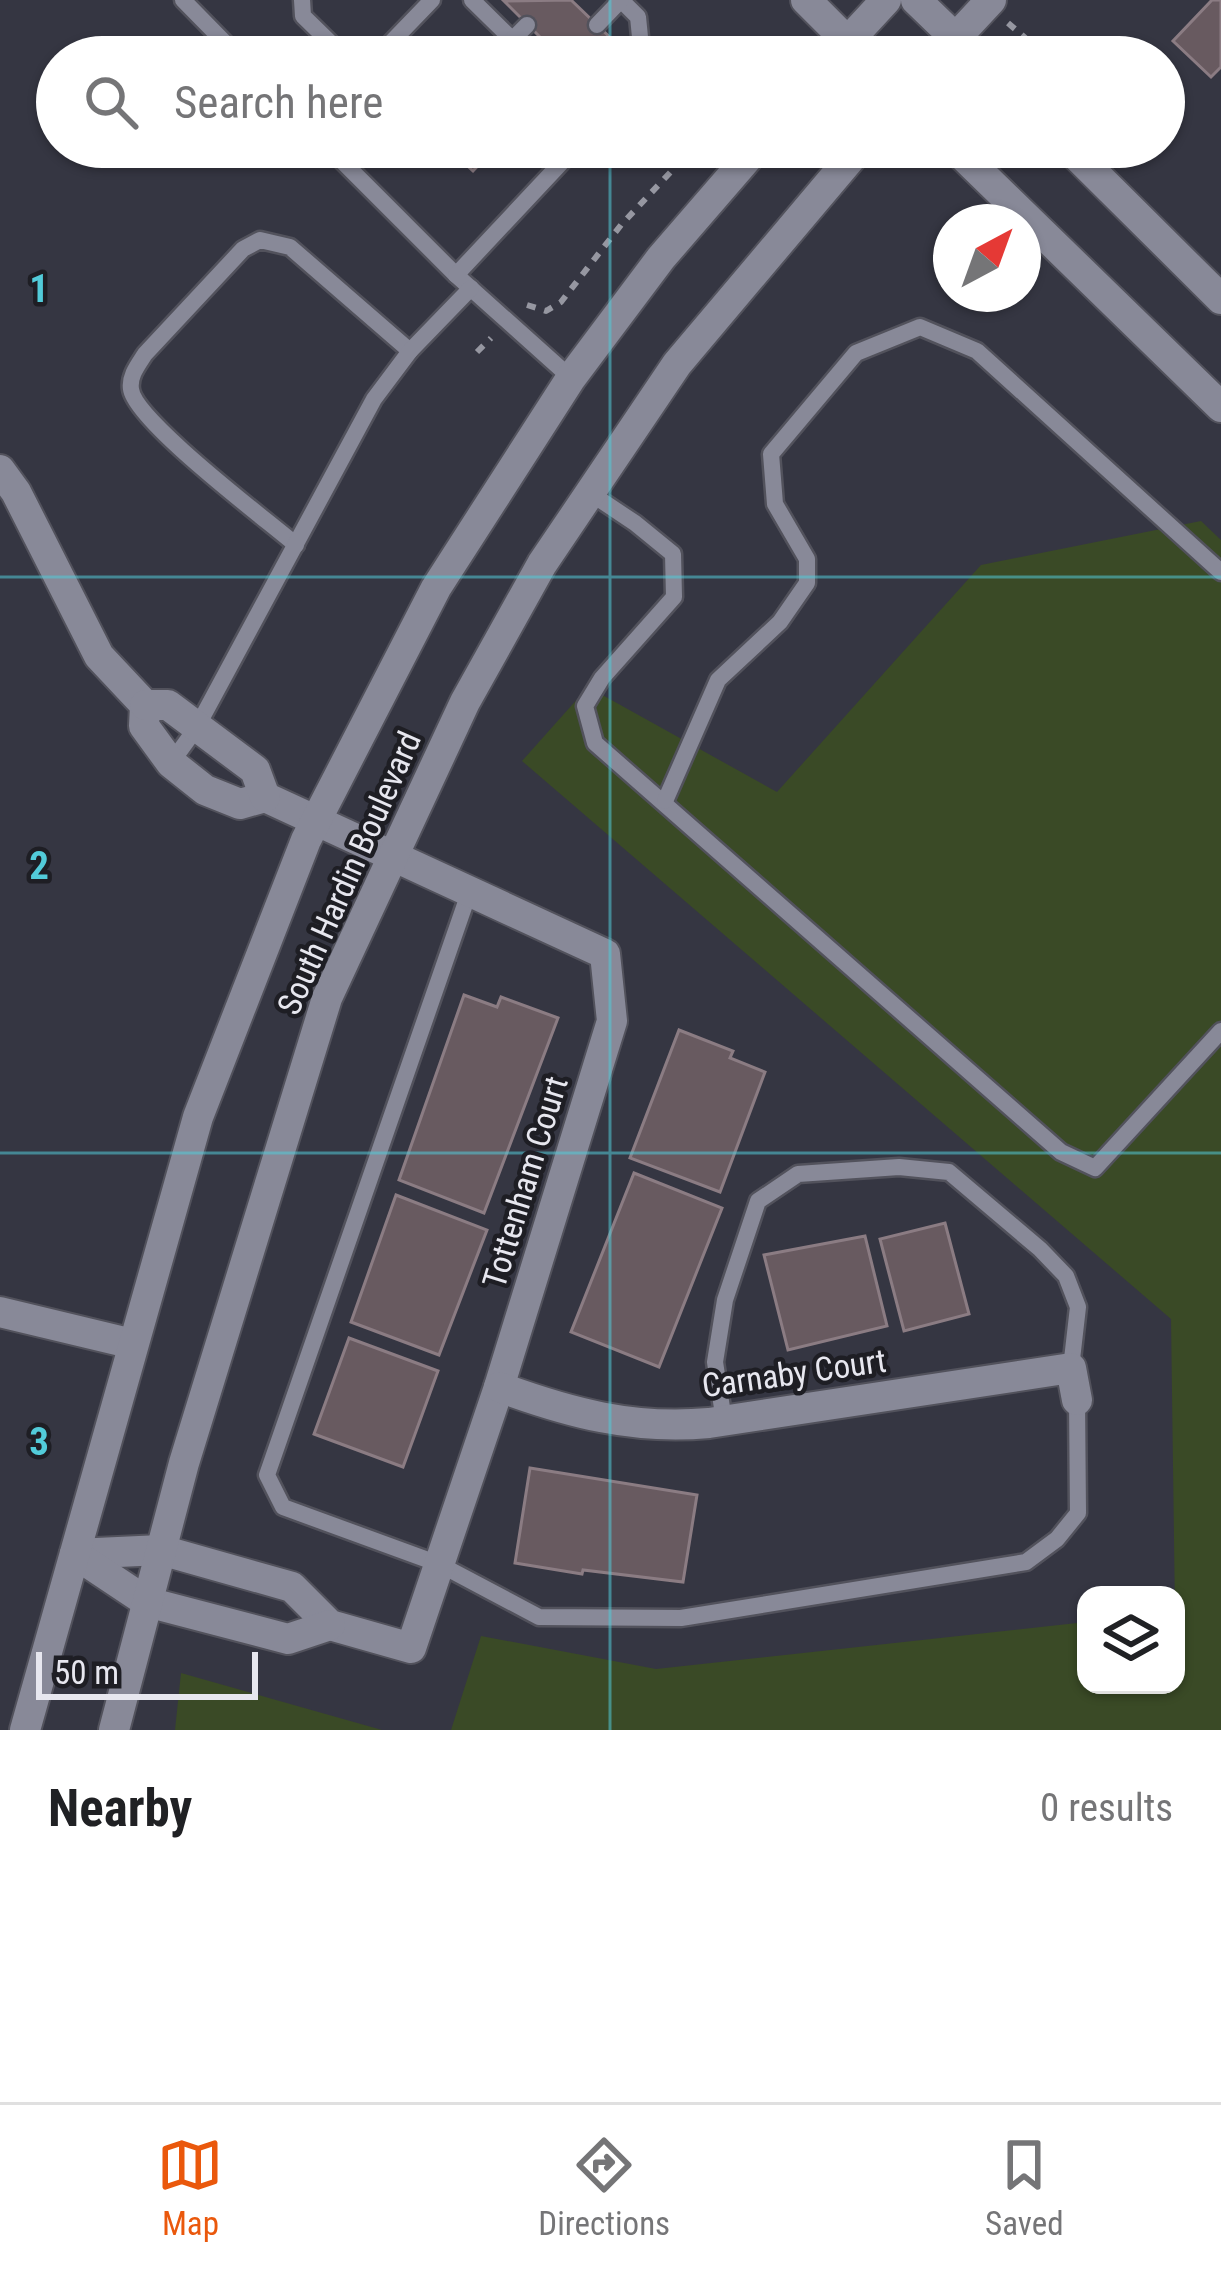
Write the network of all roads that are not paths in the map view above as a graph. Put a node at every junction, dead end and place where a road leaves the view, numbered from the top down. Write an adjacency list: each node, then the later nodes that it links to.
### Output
1 (183, 0): 12 (lane)
2 (302, 0): 13 (lane)
3 (432, 0): 14 (lane)
4 (472, 0): 15 (lane)
5 (621, 0): 11 (lane); 17 (lane)
6 (806, 0): 18 (main road)
7 (886, 0): 19 (main road)
8 (916, 0): 20 (main road)
9 (991, 0): 21 (main road)
10 (527, 25): 16 (lane)
11 (597, 25)
12 (218, 36)
13 (323, 36)
14 (397, 36)
15 (508, 36)
16 (516, 36)
17 (640, 36)
18 (835, 36)
19 (860, 36)
20 (944, 36)
21 (966, 36)
22 (349, 168): 28 (lane)
23 (556, 168): 28 (lane)
24 (740, 168): 32 (main road, South Hardin Boulevard)
25 (842, 168): 35 (main road, South Hardin Boulevard)
26 (976, 168): 33 (main road)
27 (1089, 168): 30 (main road)
28 (456, 275): 29 (lane)
29 (471, 288): 31 (lane); 32 (lane)
30 (1221, 299)
31 (410, 351): 36 (lane); 36 (lane)
32 (571, 378): 43 (main road, South Hardin Boulevard)
33 (1221, 407)
34 (0, 470): 38 (main road)
35 (590, 493): 42 (lane); 44 (main road, South Hardin Boulevard)
36 (296, 545): 39 (lane)
37 (1221, 572): 42 (lane)
38 (145, 705): 39 (main road); 40 (main road)
39 (197, 727): 40 (lane); 41 (main road)
40 (171, 763): 41 (main road)
41 (265, 797): 43 (main road, Tottenham Court)
42 (664, 801): 46 (lane)
43 (316, 819): 44 (main road, Tottenham Court); 48 (main road, South Hardin Boulevard)
44 (394, 854): 45 (main road, Tottenham Court); 53 (main road, South Hardin Boulevard)
45 (470, 890): 50 (main road, Tottenham Court); 55 (lane)
46 (1221, 1031)
47 (0, 1312): 48 (main road)
48 (133, 1344): 54 (main road, South Hardin Boulevard)
49 (1071, 1368): 51 (main road); 52 (main road, Carnaby Court); 52 (lane)
50 (499, 1387): 52 (main road, Carnaby Court); 55 (main road, Tottenham Court)
51 (1077, 1400): 55 (lane)
52 (724, 1421)
53 (161, 1550): 54 (main road); 56 (main road, South Hardin Boulevard); 57 (main road)
54 (75, 1554): 56 (main road); 58 (main road, South Hardin Boulevard)
55 (439, 1564): 57 (main road, Tottenham Court)
56 (147, 1602): 57 (main road); 59 (main road, South Hardin Boulevard)
57 (330, 1625)
58 (25, 1730)
59 (114, 1730)

